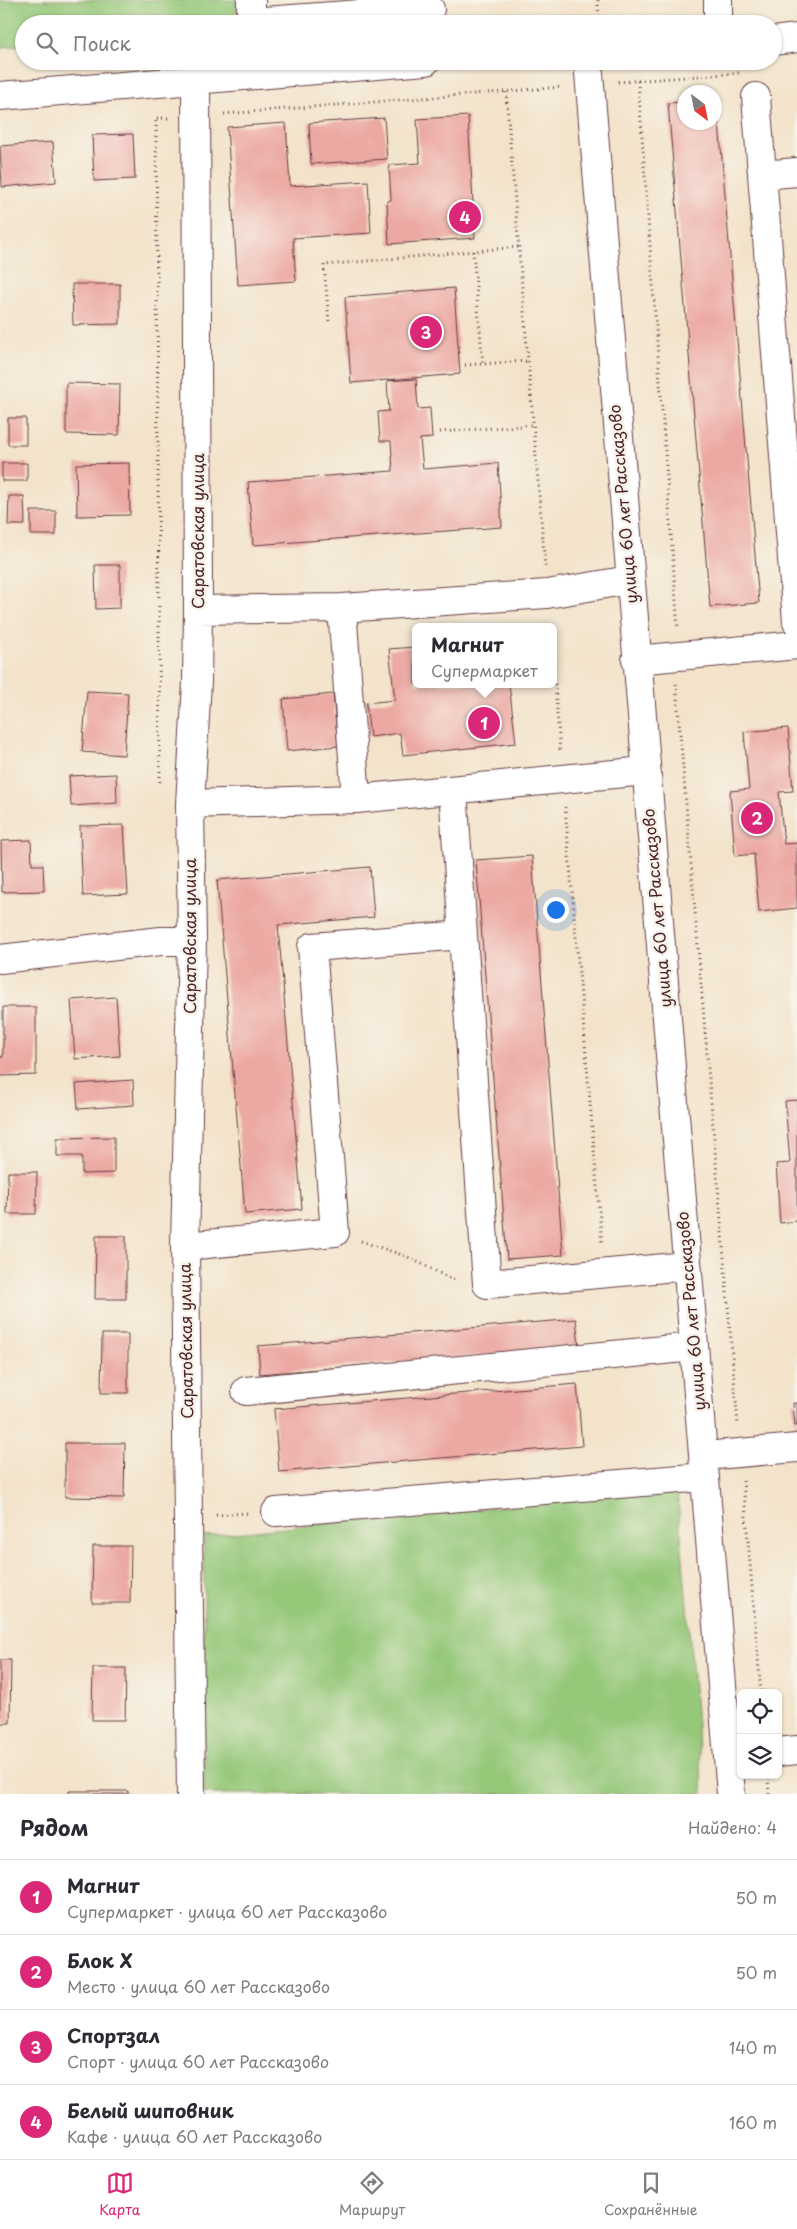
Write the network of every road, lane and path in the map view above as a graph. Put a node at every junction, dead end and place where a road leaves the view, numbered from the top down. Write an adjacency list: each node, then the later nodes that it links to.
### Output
1 (251, 0): 5 (street)
2 (598, 0): 7 (path)
3 (718, 0): 8 (street)
4 (431, 11): 6 (street)
5 (251, 15)
6 (366, 15)
7 (599, 15)
8 (718, 15)
9 (797, 38): 10 (street)
10 (782, 40)
11 (304, 70): 14 (street)
12 (744, 72): 15 (path)
13 (589, 73): 15 (path); 16 (path); 31 (street, улица 60 лет Рассказово)
14 (196, 78): 17 (street); 19 (street, Саратовская улица)
15 (638, 81): 37 (path)
16 (506, 92): 19 (path); 22 (path)
17 (0, 96)
18 (756, 97): 21 (street)
19 (197, 117): 34 (street, Саратовская улица)
20 (797, 172): 21 (street)
21 (762, 175): 28 (street)
22 (518, 247): 23 (path); 25 (path)
23 (473, 252): 24 (path); 26 (path)
24 (329, 321)
25 (528, 361): 26 (path); 29 (path)
26 (483, 365): 27 (path)
27 (465, 366)
28 (789, 414): 35 (street)
29 (533, 424): 30 (path); 32 (path)
30 (440, 432)
31 (629, 580): 32 (street); 38 (street, улица 60 лет Рассказово)
32 (547, 594): 33 (street)
33 (342, 608): 34 (street); 43 (street)
34 (198, 610): 44 (street, Саратовская улица)
35 (797, 622)
36 (797, 645): 37 (street)
37 (674, 657): 38 (street); 56 (path)
38 (636, 660): 40 (street, улица 60 лет Рассказово)
39 (555, 688): 41 (path)
40 (645, 771): 41 (street); 50 (street, улица 60 лет Рассказово)
41 (563, 779): 42 (street); 51 (path)
42 (454, 790): 43 (street); 45 (street)
43 (356, 799): 44 (street)
44 (190, 804): 46 (street, Саратовская улица)
45 (463, 935): 48 (street); 52 (street)
46 (192, 941): 47 (street); 49 (street, Саратовская улица)
47 (0, 959)
48 (335, 1232): 49 (street); 52 (path)
49 (185, 1246): 59 (street, Саратовская улица)
50 (687, 1266): 51 (street); 53 (street, улица 60 лет Рассказово)
51 (605, 1275): 52 (street)
52 (486, 1284)
53 (694, 1347): 54 (street); 57 (street, улица 60 лет Рассказово)
54 (246, 1390)
55 (797, 1448): 56 (street)
56 (741, 1454): 57 (street); 60 (path)
57 (704, 1466): 58 (street); 63 (street, улица 60 лет Рассказово)
58 (276, 1512): 59 (path)
59 (188, 1516): 65 (street, Саратовская улица)
60 (761, 1689)
61 (797, 1750): 62 (street)
62 (782, 1752)
63 (735, 1754): 66 (street, улица 60 лет Рассказово)
64 (768, 1779): 67 (path)
65 (191, 1794)
66 (731, 1794)
67 (769, 1794)

